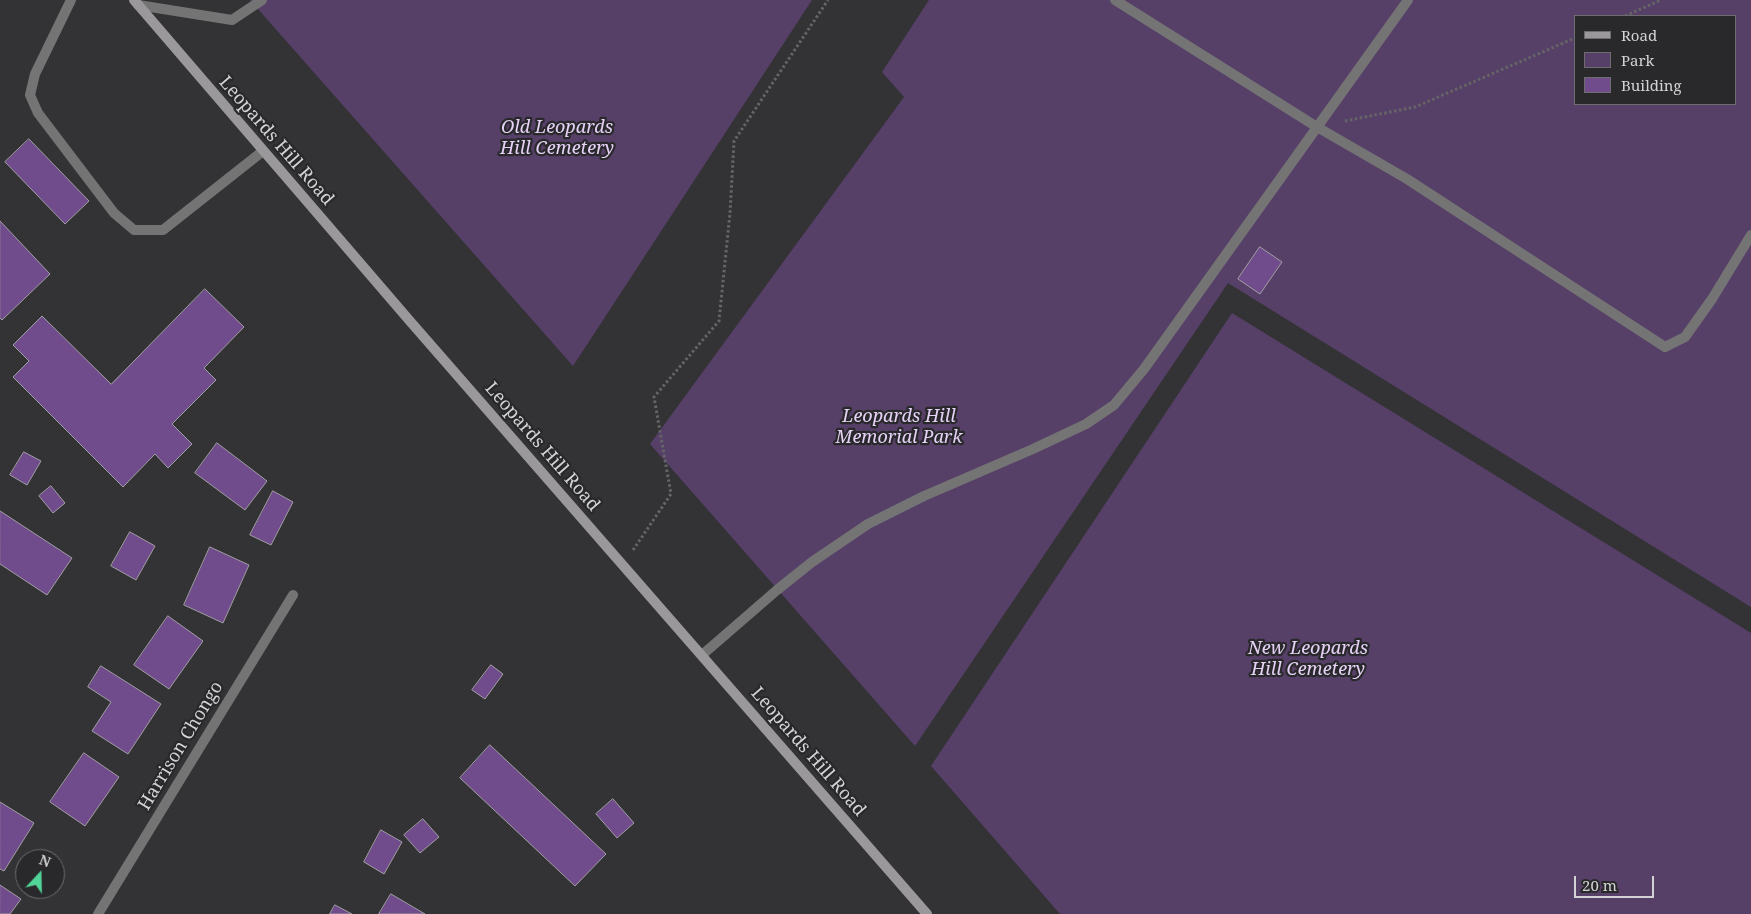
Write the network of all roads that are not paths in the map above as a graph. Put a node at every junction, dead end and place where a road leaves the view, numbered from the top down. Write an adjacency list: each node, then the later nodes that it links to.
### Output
1 (72, 0): 7 (street)
2 (262, 0): 5 (street)
3 (1115, 0): 6 (street)
4 (1408, 0): 6 (street)
5 (136, 2): 7 (main road, Leopards Hill Road)
6 (1317, 127): 8 (street); 10 (street)
7 (263, 151): 10 (main road, Leopards Hill Road)
8 (1751, 235)
9 (293, 595): 11 (street, Harrison Chongo)
10 (702, 655): 12 (main road, Leopards Hill Road)
11 (98, 914)
12 (927, 914)

